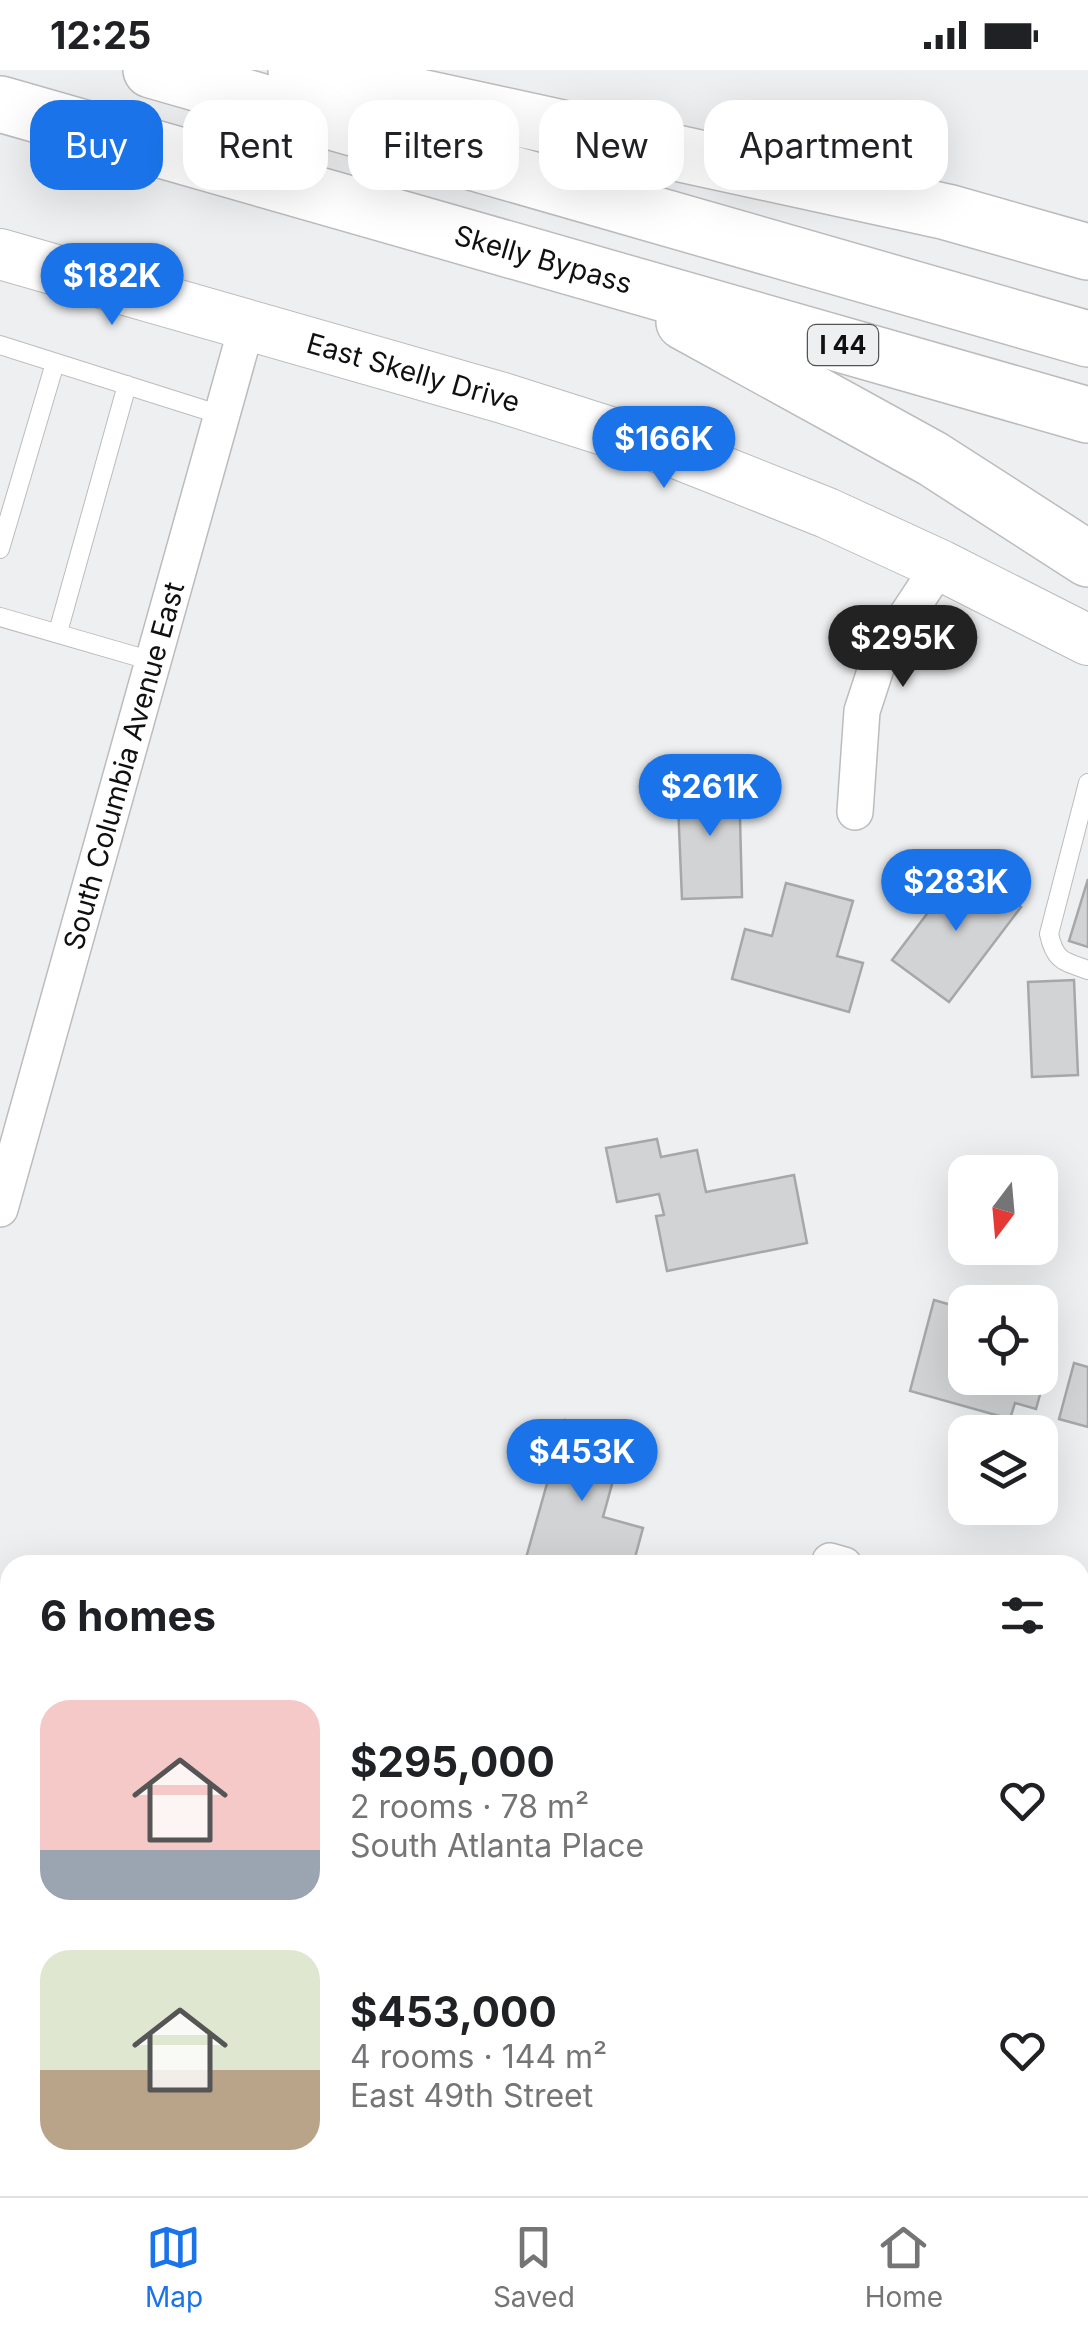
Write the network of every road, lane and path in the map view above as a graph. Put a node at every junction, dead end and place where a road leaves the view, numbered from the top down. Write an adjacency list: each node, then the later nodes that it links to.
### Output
1 (151, 70): 8 (highway)
2 (296, 70): 4 (highway)
3 (0, 104): 6 (highway, Skelly Bypass / I 44)
4 (1088, 252)
5 (0, 254): 7 (main road, East Skelly Drive)
6 (598, 274): 13 (highway, Skelly Bypass / I 44); 15 (highway)
7 (247, 325): 12 (street, South Columbia Avenue East); 16 (main road, East Skelly Drive)
8 (1088, 338)
9 (0, 346): 10 (lane)
10 (55, 363): 11 (lane); 14 (lane)
11 (127, 385): 12 (lane); 18 (lane)
12 (221, 415): 20 (street, South Columbia Avenue East)
13 (1088, 415)
14 (0, 549)
15 (1088, 559)
16 (940, 565): 19 (main road, East Skelly Drive); 22 (street)
17 (0, 617): 18 (lane)
18 (58, 632): 20 (lane)
19 (1088, 640)
20 (152, 661): 24 (street, South Columbia Avenue East)
21 (1088, 784): 23 (lane)
22 (855, 812)
23 (1088, 970)
24 (0, 1209)

